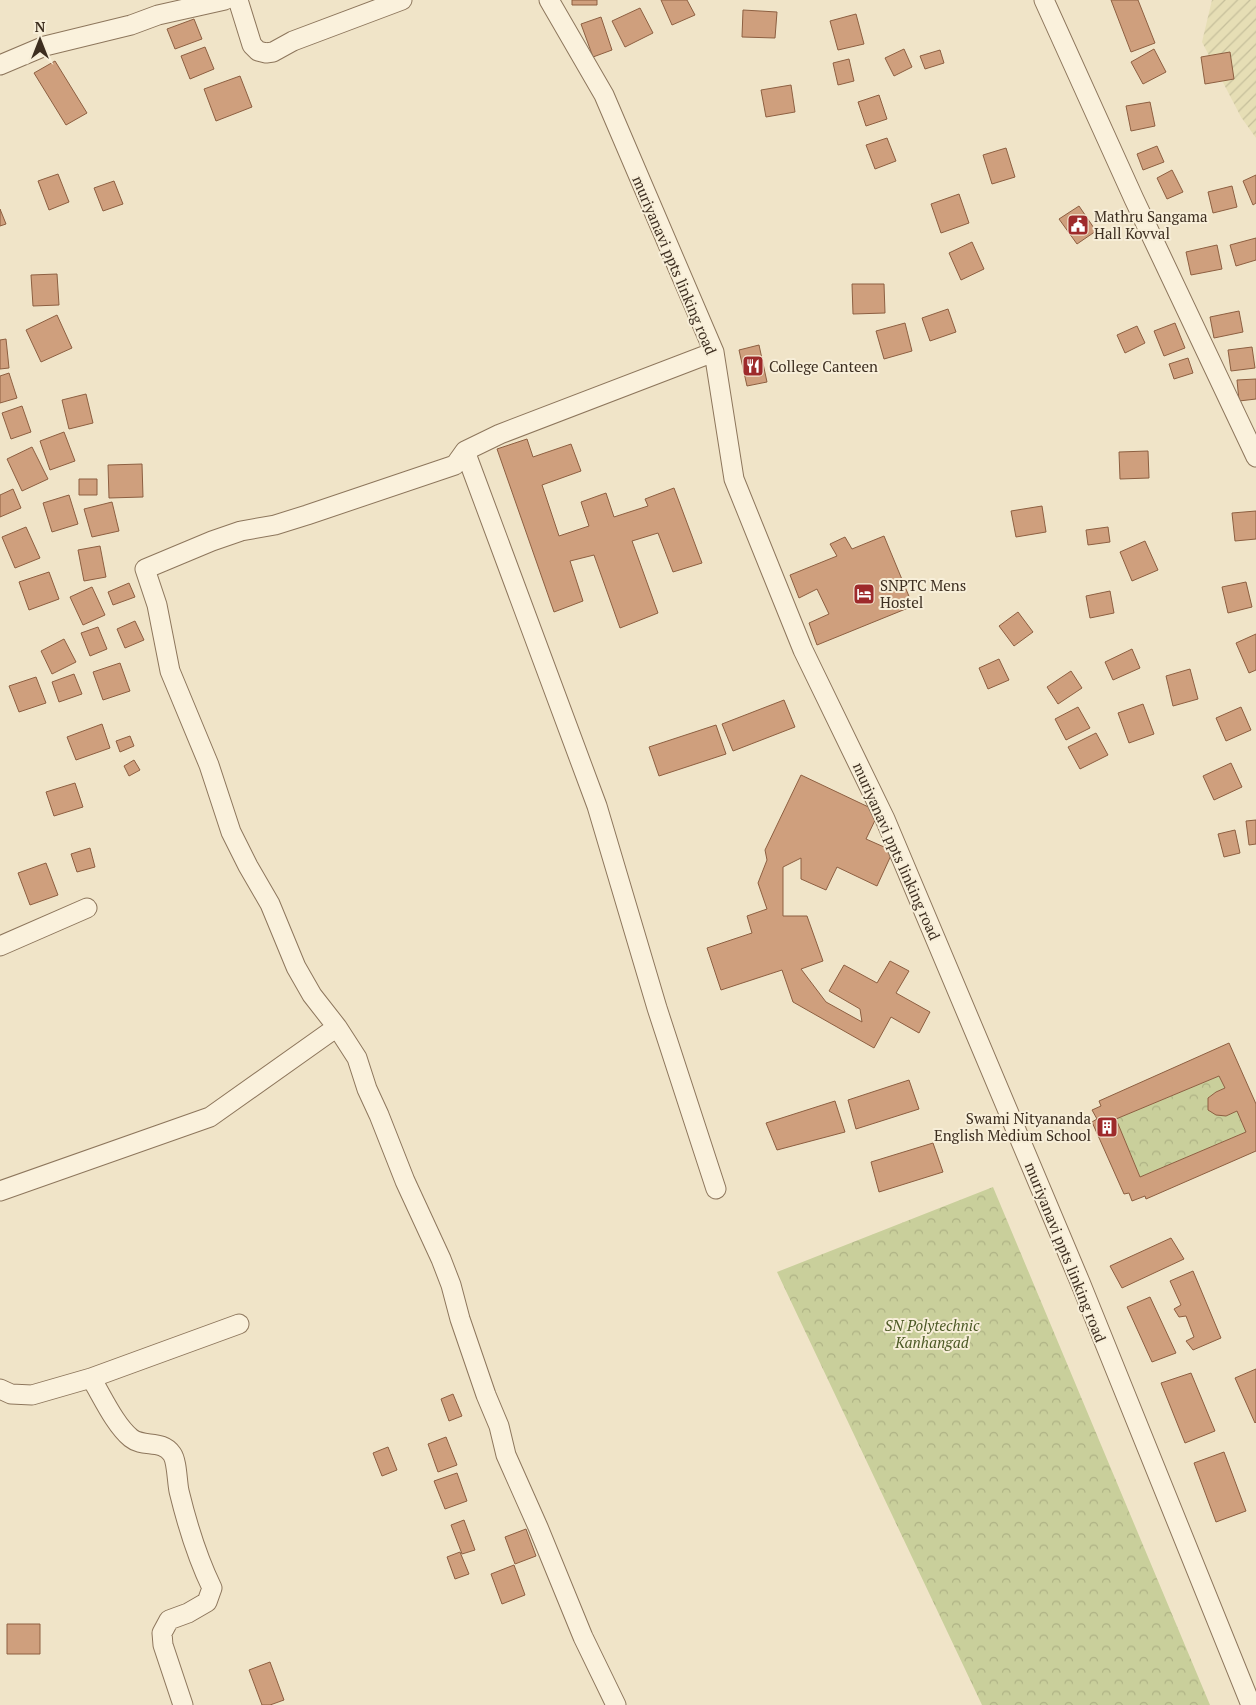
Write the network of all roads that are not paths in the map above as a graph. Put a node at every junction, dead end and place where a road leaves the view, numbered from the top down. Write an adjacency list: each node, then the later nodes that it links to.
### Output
1 (224, 0): 6 (street)
2 (238, 0): 3 (street)
3 (402, 0)
4 (549, 0): 7 (street, muriyanavi ppts linking road)
5 (1044, 0): 9 (street)
6 (0, 65)
7 (714, 352): 8 (street); 20 (street, muriyanavi ppts linking road)
8 (465, 451): 12 (street); 13 (street)
9 (1256, 457)
10 (87, 908): 11 (street)
11 (0, 946)
12 (338, 1026): 14 (street); 19 (street)
13 (716, 1189)
14 (0, 1191)
15 (238, 1324): 16 (street)
16 (90, 1378): 17 (street); 18 (street)
17 (0, 1389)
18 (183, 1705)
19 (616, 1705)
20 (1251, 1705)

